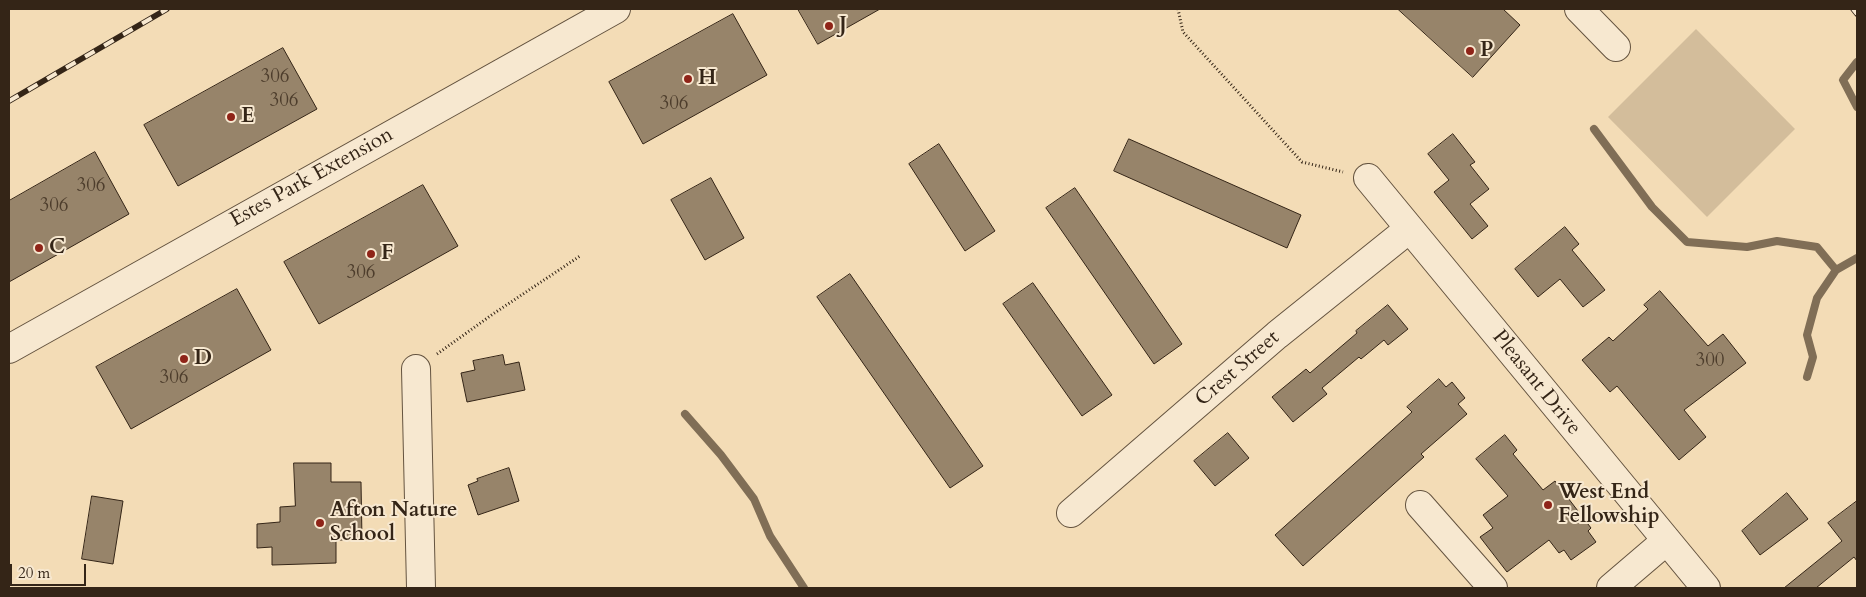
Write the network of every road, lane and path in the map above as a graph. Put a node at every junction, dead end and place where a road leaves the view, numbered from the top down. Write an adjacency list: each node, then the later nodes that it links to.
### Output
1 (616, 9): 8 (street, Estes Park Extension)
2 (1178, 9): 5 (path)
3 (1579, 9): 4 (street)
4 (1616, 47)
5 (1368, 178): 6 (street, Pleasant Drive)
6 (1409, 229): 11 (street, Crest Street); 12 (street, Pleasant Drive)
7 (580, 256): 9 (path)
8 (9, 349)
9 (416, 370): 13 (street)
10 (1420, 505): 14 (street)
11 (1071, 513)
12 (1666, 541): 15 (street); 16 (street, Pleasant Drive)
13 (421, 588)
14 (1493, 588)
15 (1611, 588)
16 (1706, 588)

